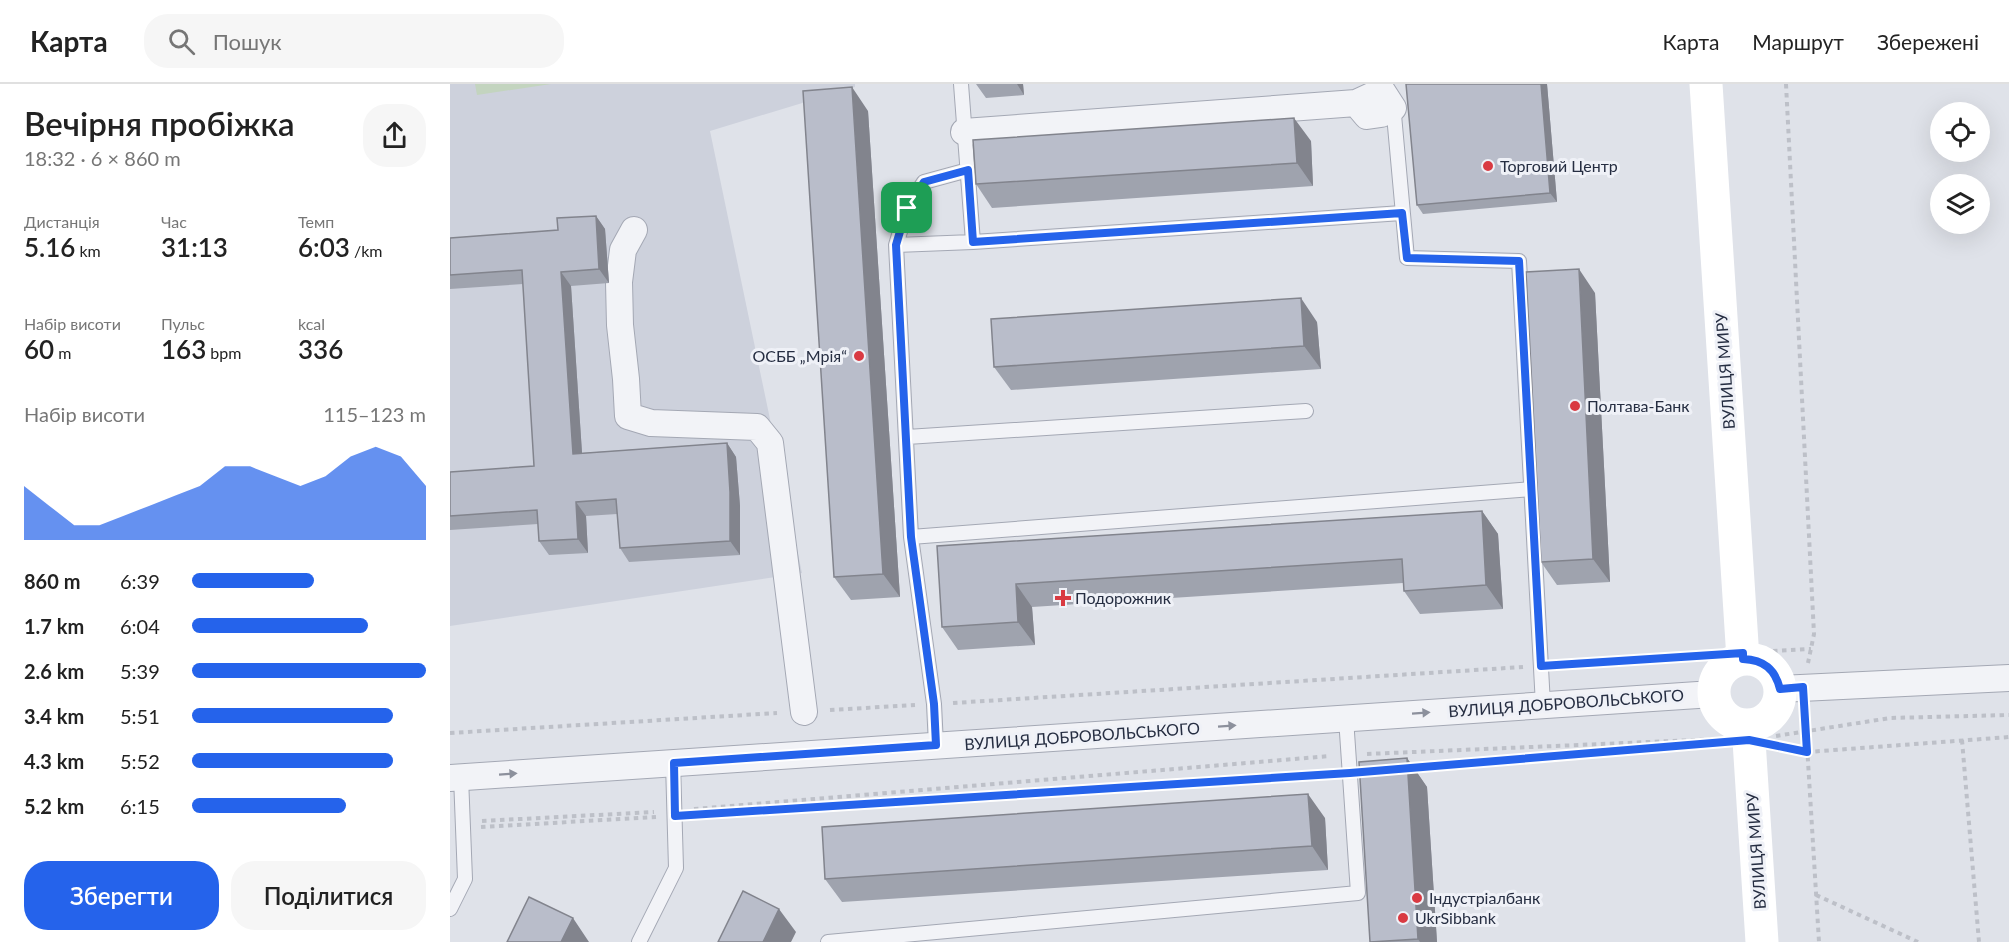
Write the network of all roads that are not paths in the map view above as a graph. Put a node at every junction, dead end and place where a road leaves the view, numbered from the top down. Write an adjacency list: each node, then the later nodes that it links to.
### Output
1 (961, 84): 4 (lane)
2 (1706, 84): 14 (main road, ВУЛИЦЯ МИРУ)
3 (1392, 96): 4 (street); 6 (lane)
4 (964, 132): 5 (lane)
5 (968, 170): 8 (lane); 9 (lane)
6 (1402, 213): 8 (lane); 12 (lane)
7 (634, 231): 19 (street)
8 (973, 242): 9 (lane)
9 (896, 245): 11 (lane)
10 (1306, 411): 11 (lane)
11 (906, 437): 13 (lane)
12 (1532, 489): 13 (lane); 18 (lane)
13 (911, 537): 22 (lane)
14 (1743, 656): 16 (main road); 17 (main road)
15 (2009, 678): 16 (street)
16 (1791, 688): 21 (main road)
17 (1713, 694): 18 (street, ВУЛИЦЯ ДОБРОВОЛЬСЬКОГО); 21 (main road)
18 (1543, 705): 20 (street, ВУЛИЦЯ ДОБРОВОЛЬСЬКОГО, one-way to 18)
19 (804, 712)
20 (1346, 718): 22 (street, ВУЛИЦЯ ДОБРОВОЛЬСЬКОГО, one-way to 20); 27 (lane)
21 (1748, 732): 28 (main road, ВУЛИЦЯ МИРУ)
22 (936, 745): 23 (street, ВУЛИЦЯ ДОБРОВОЛЬСЬКОГО)
23 (674, 763): 24 (street, ВУЛИЦЯ ДОБРОВОЛЬСЬКОГО, one-way to 23); 26 (lane)
24 (456, 777): 25 (lane)
25 (450, 909)
26 (639, 942)
27 (828, 942)
28 (1762, 942)

